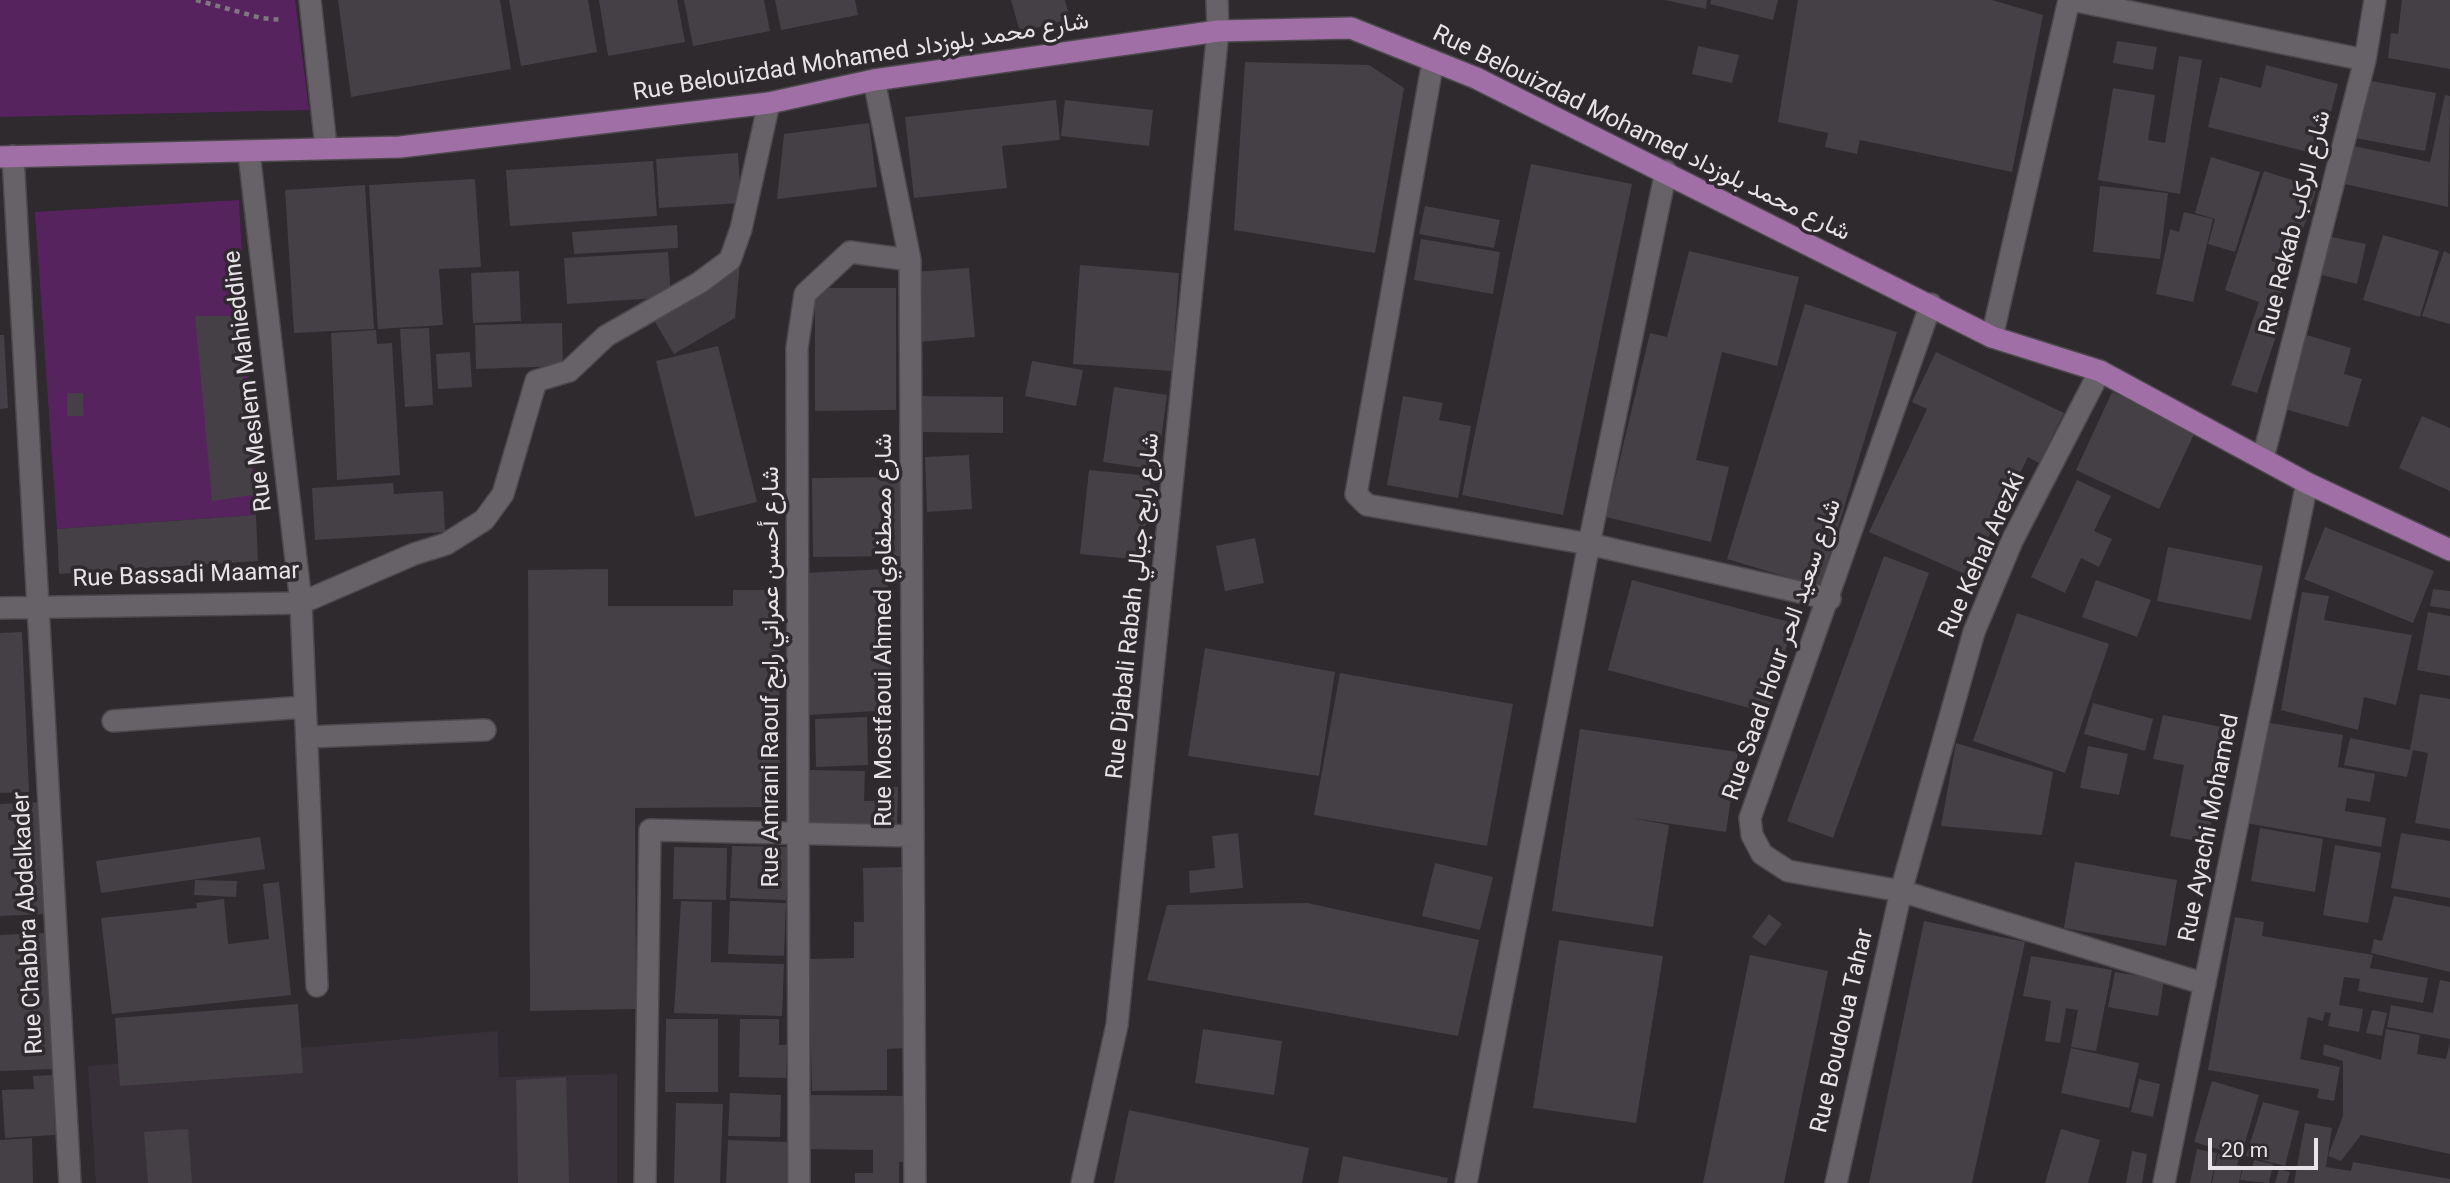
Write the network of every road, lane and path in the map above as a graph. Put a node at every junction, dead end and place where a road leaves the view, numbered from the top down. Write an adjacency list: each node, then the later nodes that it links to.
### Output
1 (195, 0): 6 (path)
2 (310, 0): 6 (street)
3 (1217, 0): 7 (street, Rue Djabali Rabah شارع رابح جبالي)
4 (2070, 0): 8 (street); 18 (street)
5 (2375, 0): 8 (street, Rue Rekab شارع الركاب)
6 (313, 22): 12 (street)
7 (1217, 31): 9 (main road, Rue Belouizdad Mohamed شارع محمد بلوزداد); 10 (main road, Rue Belouizdad Mohamed شارع محمد بلوزداد); 41 (street, Rue Djabali Rabah شارع رابح جبالي)
8 (2365, 60): 20 (street, Rue Rekab شارع الركاب)
9 (1433, 61): 15 (main road, Rue Belouizdad Mohamed شارع محمد بلوزداد); 22 (street)
10 (874, 80): 11 (main road, Rue Belouizdad Mohamed شارع محمد بلوزداد); 16 (street, Rue Mostfaoui Ahmed شارع مصطفاوي)
11 (769, 103): 12 (main road, Rue Belouizdad Mohamed شارع محمد بلوزداد); 25 (street, Rue Bassadi Maamar)
12 (326, 147): 13 (main road, Rue Belouizdad Mohamed شارع محمد بلوزداد)
13 (249, 153): 14 (main road, Rue Belouizdad Mohamed شارع محمد بلوزداد); 25 (street, Rue Meslem Mahieddine)
14 (6, 156): 26 (street, Rue Chabbra Abdelkader)
15 (1666, 171): 17 (main road, Rue Belouizdad Mohamed شارع محمد بلوزداد); 22 (street)
16 (909, 260): 32 (street, Rue Amrani Raouf شارع أحسن عمراني رابح); 33 (street, Rue Mostfaoui Ahmed شارع مصطفاوي)
17 (1931, 303): 18 (main road, Rue Belouizdad Mohamed شارع محمد بلوزداد); 24 (street, Rue Saad Hour شارع سعيد الحر)
18 (1992, 337): 19 (main road, Rue Belouizdad Mohamed شارع محمد بلوزداد)
19 (2100, 371): 20 (main road, Rue Belouizdad Mohamed شارع محمد بلوزداد); 34 (street, Rue Kehal Arezki)
20 (2263, 458): 21 (main road, Rue Belouizdad Mohamed شارع محمد بلوزداد)
21 (2307, 483): 23 (main road, Rue Belouizdad Mohamed شارع محمد بلوزداد); 35 (street, Rue Ayachi Mohamed)
22 (1589, 544): 24 (street); 42 (street)
23 (2450, 550)
24 (1830, 599): 34 (street, Rue Saad Hour شارع سعيد الحر)
25 (301, 603): 26 (street, Rue Bassadi Maamar); 28 (street, Rue Meslem Mahieddine)
26 (37, 606): 27 (street, Rue Bassadi Maamar); 37 (street, Rue Chabbra Abdelkader)
27 (0, 608)
28 (305, 707): 29 (street); 31 (street, Rue Meslem Mahieddine)
29 (113, 720)
30 (485, 730): 31 (street)
31 (307, 737): 36 (street, Rue Meslem Mahieddine)
32 (799, 834): 33 (street); 38 (street); 39 (street, Rue Amrani Raouf شارع أحسن عمراني رابح)
33 (913, 836): 40 (street, Rue Mostfaoui Ahmed شارع مصطفاوي)
34 (1901, 891): 35 (street, Rue Saad Hour شارع سعيد الحر); 43 (street, Rue Boudoua Tahar)
35 (2205, 984): 44 (street, Rue Ayachi Mohamed)
36 (317, 986)
37 (71, 1183)
38 (645, 1183)
39 (799, 1183)
40 (915, 1183)
41 (1083, 1183)
42 (1466, 1183)
43 (1836, 1183)
44 (2164, 1183)

